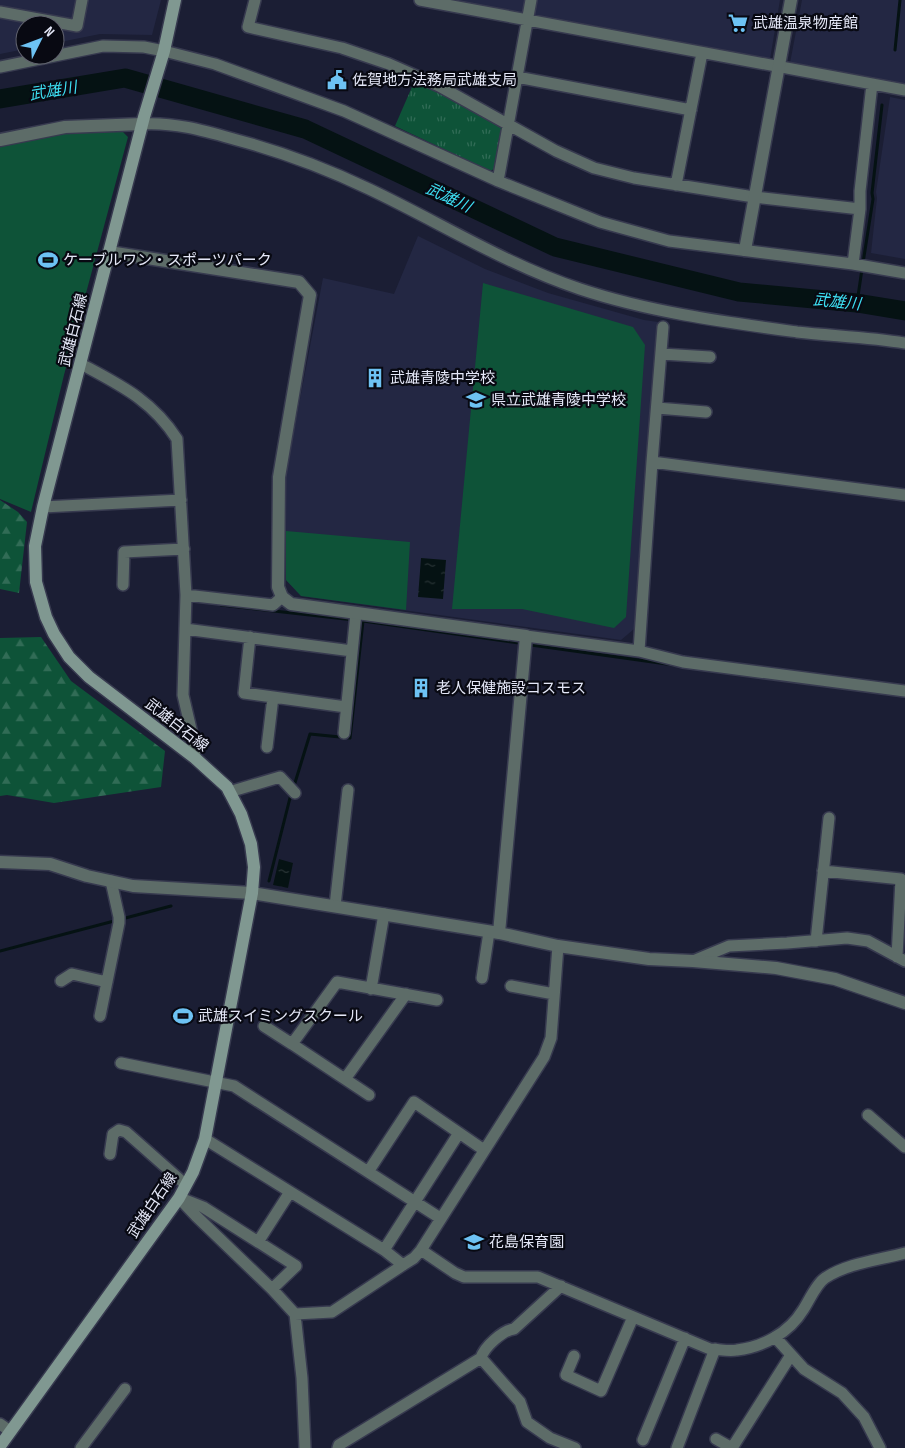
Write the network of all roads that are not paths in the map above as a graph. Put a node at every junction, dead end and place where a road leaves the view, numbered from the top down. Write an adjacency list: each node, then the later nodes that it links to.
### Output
1 (82, 0): 7 (street)
2 (175, 0): 9 (main road, 武雄白石線)
3 (255, 0): 18 (street)
4 (420, 0): 8 (street)
5 (532, 0): 8 (street)
6 (791, 0): 11 (street)
7 (0, 12)
8 (528, 20): 10 (street); 13 (street)
9 (164, 51): 12 (street); 17 (main road, 武雄白石線); 20 (street)
10 (702, 53): 11 (street); 16 (street)
11 (779, 66): 14 (street); 22 (street)
12 (0, 67)
13 (517, 77): 16 (street); 18 (street)
14 (872, 84): 15 (street); 23 (street)
15 (905, 90)
16 (690, 110): 21 (street)
17 (143, 120): 19 (street); 25 (main road, 武雄白石線); 29 (street)
18 (508, 125): 20 (street); 21 (street)
19 (0, 140)
20 (498, 181): 24 (street)
21 (676, 185): 22 (street)
22 (754, 197): 23 (street); 24 (street)
23 (860, 209): 26 (street)
24 (746, 250): 26 (street)
25 (109, 252): 32 (main road, 武雄白石線); 42 (street)
26 (854, 264): 27 (street)
27 (905, 273)
28 (663, 327): 30 (street)
29 (905, 343)
30 (662, 354): 31 (street); 33 (street)
31 (710, 357)
32 (81, 364): 37 (street); 38 (main road, 武雄白石線)
33 (657, 408): 34 (street); 35 (street)
34 (706, 412)
35 (652, 462): 36 (street); 48 (street)
36 (905, 495)
37 (181, 500): 38 (street); 39 (street)
38 (43, 507): 54 (main road, 武雄白石線)
39 (184, 549): 40 (street); 41 (street)
40 (123, 585)
41 (186, 595): 42 (street); 44 (street)
42 (282, 597): 43 (street)
43 (355, 618): 45 (street); 47 (street)
44 (185, 629): 46 (street); 54 (street)
45 (526, 636): 48 (street); 66 (street)
46 (250, 638): 47 (street); 50 (street)
47 (352, 651): 51 (street)
48 (639, 651): 49 (street)
49 (905, 691)
50 (273, 697): 51 (street); 53 (street)
51 (346, 707): 52 (street)
52 (344, 733)
53 (267, 747)
54 (195, 758): 57 (main road, 武雄白石線)
55 (293, 790): 57 (street)
56 (348, 790): 64 (street)
57 (230, 792): 63 (main road, 武雄白石線)
58 (829, 818): 60 (street)
59 (0, 862): 62 (street)
60 (823, 871): 61 (street); 67 (street)
61 (903, 879): 69 (street)
62 (111, 881): 63 (street); 73 (street)
63 (252, 893): 64 (street); 85 (main road, 武雄白石線)
64 (335, 906): 65 (street)
65 (384, 914): 66 (street); 75 (street)
66 (494, 932): 68 (street); 71 (street)
67 (816, 941): 69 (street); 70 (street)
68 (558, 946): 70 (street); 77 (street)
69 (901, 959)
70 (693, 961): 79 (street)
71 (482, 978)
72 (61, 981): 73 (street)
73 (107, 982): 80 (street)
74 (511, 986): 77 (street)
75 (371, 989): 76 (street); 82 (street)
76 (406, 994): 78 (street); 84 (street)
77 (554, 994): 91 (street)
78 (437, 1000)
79 (905, 1003)
80 (100, 1016)
81 (264, 1026): 82 (street)
82 (292, 1044): 84 (street)
83 (121, 1063): 85 (street)
84 (345, 1080): 86 (street)
85 (216, 1083): 89 (main road, 武雄白石線); 93 (street)
86 (369, 1095)
87 (868, 1115): 90 (street)
88 (459, 1133): 91 (street); 93 (street); 97 (street)
89 (206, 1139): 94 (main road, 武雄白石線); 95 (street)
90 (905, 1147)
91 (484, 1150): 98 (street)
92 (110, 1154): 94 (street)
93 (368, 1172): 97 (street)
94 (186, 1185): 96 (main road, 武雄白石線)
95 (290, 1192): 99 (street); 100 (street)
96 (179, 1198): 99 (street); 105 (street); 115 (main road, 武雄白石線)
97 (415, 1202): 98 (street); 100 (street)
98 (440, 1218): 101 (street)
99 (258, 1242): 105 (street)
100 (384, 1250): 103 (street)
101 (421, 1250): 103 (street); 104 (street)
102 (905, 1254): 109 (street)
103 (403, 1265): 106 (street)
104 (561, 1286): 107 (street); 113 (street)
105 (272, 1289): 106 (street)
106 (295, 1314): 120 (street)
107 (634, 1317): 108 (street); 112 (street)
108 (685, 1338): 110 (street); 117 (street)
109 (775, 1338): 110 (street); 111 (street)
110 (715, 1349): 123 (street)
111 (791, 1355): 124 (street); 125 (street)
112 (574, 1356)
113 (481, 1358): 121 (street); 122 (street)
114 (125, 1389): 119 (street)
115 (5, 1427): 118 (main road, 武雄白石線)
116 (716, 1439): 124 (street)
117 (643, 1440)
118 (0, 1446)
119 (84, 1447)
120 (305, 1448)
121 (338, 1448)
122 (575, 1448)
123 (677, 1448)
124 (732, 1448)
125 (880, 1448)

